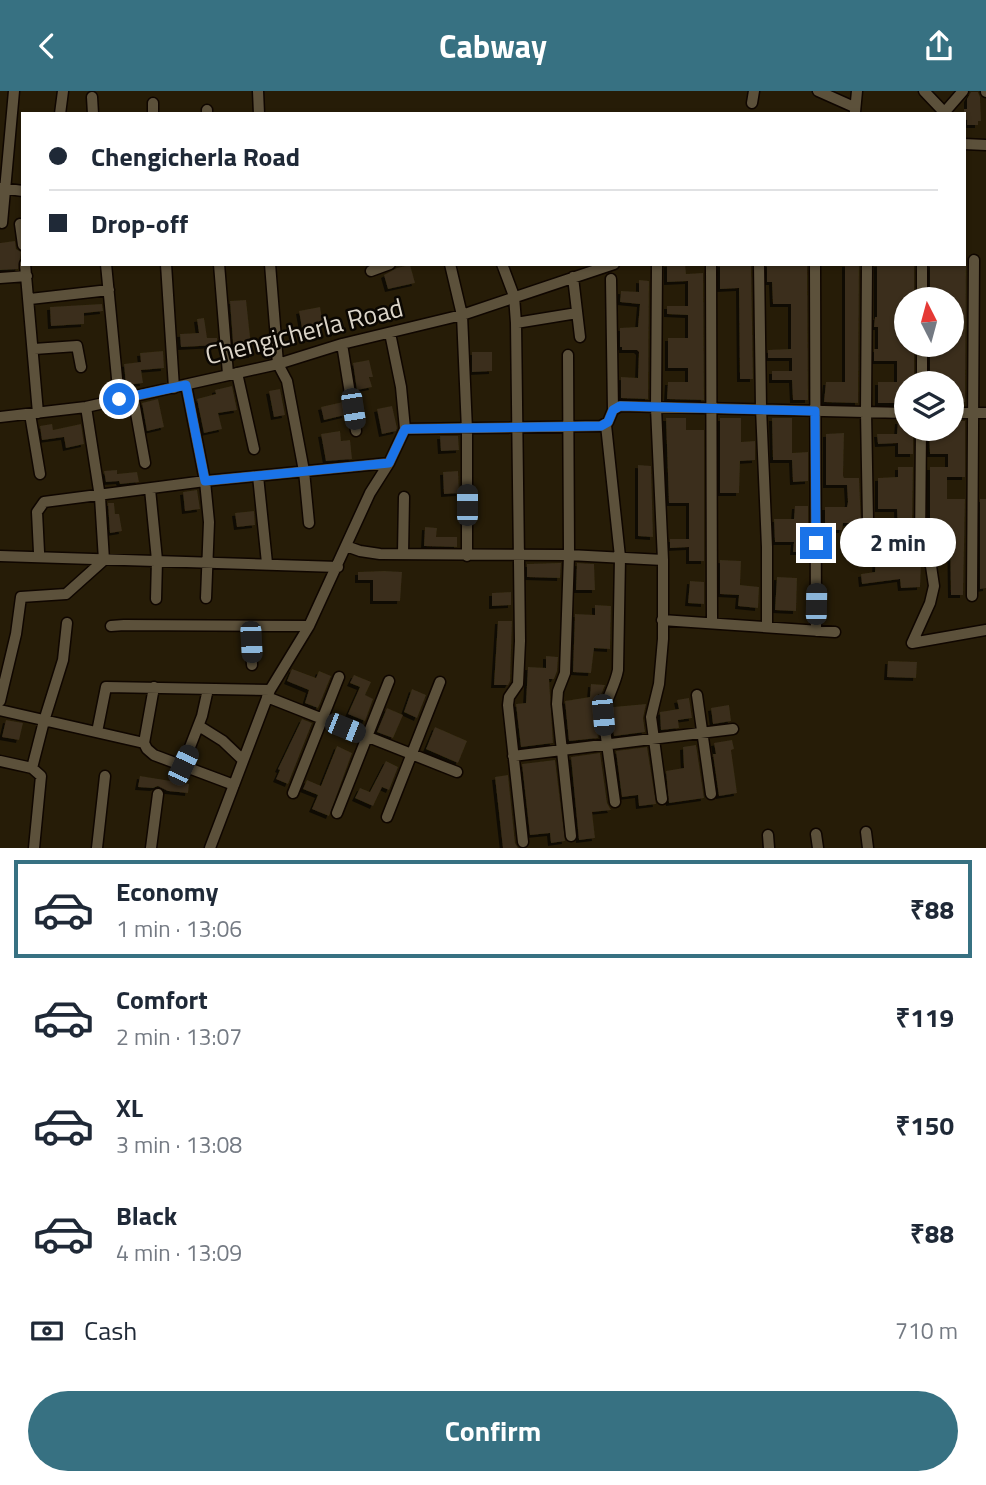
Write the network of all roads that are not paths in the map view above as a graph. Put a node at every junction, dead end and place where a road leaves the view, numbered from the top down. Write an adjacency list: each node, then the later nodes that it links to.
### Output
1 (14, 91): 19 (street)
2 (62, 91): 12 (street)
3 (258, 91): 14 (street)
4 (754, 91): 10 (street)
5 (818, 91): 11 (street)
6 (857, 91): 11 (street)
7 (924, 91): 15 (street)
8 (963, 91): 16 (street)
9 (92, 97): 13 (street)
10 (752, 103)
11 (854, 111)
12 (60, 112)
13 (93, 112)
14 (259, 112)
15 (942, 112)
16 (944, 112)
17 (966, 144): 18 (street)
18 (986, 145)
19 (2, 189): 20 (street); 21 (street)
20 (21, 191)
21 (2, 223)
22 (20, 224): 23 (street)
23 (21, 231)
24 (974, 260): 74 (street)
25 (106, 266): 45 (street)
26 (166, 266): 60 (street)
27 (219, 266): 58 (street)
28 (270, 266): 56 (street)
29 (385, 266): 40 (street)
30 (450, 266): 49 (street)
31 (503, 266): 46 (street)
32 (608, 266): 41 (street, Chengicherla Road)
33 (657, 266): 64 (street)
34 (711, 266): 66 (street)
35 (759, 266): 65 (street)
36 (815, 266): 68 (street)
37 (867, 266): 69 (street)
38 (922, 266): 44 (street)
39 (26, 270): 42 (street); 47 (street)
40 (371, 271)
41 (573, 277): 46 (street, Chengicherla Road); 48 (street)
42 (0, 278)
43 (611, 279): 67 (street)
44 (922, 287)
45 (109, 290): 47 (street); 62 (street)
46 (514, 296): 49 (street, Chengicherla Road); 50 (street)
47 (30, 299): 54 (street)
48 (577, 313): 50 (street); 52 (street)
49 (462, 315): 51 (street, Chengicherla Road); 80 (street)
50 (516, 323): 77 (street)
51 (390, 333): 53 (street, Chengicherla Road); 79 (street)
52 (580, 337)
53 (342, 344): 56 (street, Chengicherla Road); 81 (street)
54 (34, 349): 57 (street); 70 (street)
55 (568, 355): 78 (street)
56 (278, 364): 58 (street, Chengicherla Road); 86 (street)
57 (81, 367)
58 (233, 373): 59 (street, Chengicherla Road); 83 (street)
59 (186, 385): 60 (street, Chengicherla Road); 89 (street)
60 (174, 388): 61 (street, Chengicherla Road)
61 (133, 396): 62 (street, Chengicherla Road); 84 (street)
62 (119, 399): 63 (street, Chengicherla Road)
63 (86, 407): 70 (street, Chengicherla Road); 91 (street)
64 (656, 408): 66 (street); 67 (street); 104 (street)
65 (761, 408): 66 (street); 68 (street); 115 (street)
66 (711, 409): 113 (street)
67 (613, 410): 76 (street)
68 (815, 411): 69 (street); 120 (street)
69 (866, 412): 71 (street); 94 (street)
70 (34, 413): 75 (street, Chengicherla Road); 87 (street)
71 (894, 413)
72 (986, 413): 74 (street)
73 (964, 414): 74 (street)
74 (972, 414): 109 (street)
75 (0, 417)
76 (606, 425): 78 (street); 102 (street)
77 (519, 428): 78 (street); 80 (street); 101 (street)
78 (569, 428): 98 (street)
79 (405, 429): 80 (street); 85 (street)
80 (467, 430): 100 (street)
81 (356, 432)
82 (921, 441): 119 (street)
83 (254, 449)
84 (145, 463)
85 (389, 463): 86 (street); 95 (street)
86 (304, 471): 88 (street); 93 (street)
87 (40, 474)
88 (258, 476): 89 (street); 107 (street)
89 (205, 481): 90 (street); 106 (street)
90 (150, 489): 91 (street); 105 (street)
91 (100, 496): 96 (street); 103 (street)
92 (404, 497): 97 (street)
93 (309, 523)
94 (890, 529)
95 (346, 545): 97 (street); 108 (street)
96 (39, 552)
97 (403, 554): 100 (street)
98 (569, 555): 101 (street); 102 (street); 142 (street)
99 (0, 556): 103 (street)
100 (467, 556): 101 (street)
101 (517, 556): 144 (street)
102 (620, 557): 104 (street); 141 (street)
103 (104, 560): 105 (street); 130 (street)
104 (663, 560): 112 (street)
105 (157, 561): 106 (street); 110 (street)
106 (209, 562): 107 (street); 111 (street)
107 (267, 563): 108 (street)
108 (338, 566): 117 (street)
109 (972, 596)
110 (156, 599)
111 (206, 599)
112 (662, 619): 113 (street); 139 (street)
113 (712, 621): 115 (street)
114 (66, 623): 133 (street)
115 (767, 625): 120 (street)
116 (111, 626): 118 (street)
117 (309, 626): 118 (street); 128 (street)
118 (250, 627): 122 (street)
119 (986, 630)
120 (816, 631): 121 (street)
121 (835, 632)
122 (252, 665)
123 (339, 677): 132 (street)
124 (389, 681): 138 (street)
125 (440, 682): 143 (street)
126 (154, 687): 127 (street); 136 (street); 140 (street)
127 (208, 689): 128 (street); 134 (street)
128 (269, 694): 132 (street); 145 (street)
129 (697, 695): 137 (street)
130 (0, 701)
131 (0, 710): 133 (street)
132 (323, 719): 138 (street); 152 (street)
133 (44, 721): 136 (street); 148 (street)
134 (199, 726): 145 (street); 147 (street)
135 (733, 729): 137 (street)
136 (97, 732): 140 (street)
137 (702, 733): 139 (street); 154 (street)
138 (367, 736): 143 (street); 157 (street)
139 (653, 739): 141 (street); 155 (street)
140 (144, 743): 147 (street)
141 (606, 745): 142 (street); 156 (street)
142 (561, 751): 144 (street); 162 (street)
143 (412, 754): 149 (street); 158 (street)
144 (513, 756): 163 (street)
145 (243, 760): 151 (street)
146 (0, 761): 148 (street)
147 (183, 765): 151 (street)
148 (32, 768): 164 (street)
149 (457, 772)
150 (105, 776): 165 (street)
151 (234, 785): 167 (street)
152 (293, 793)
153 (158, 794): 166 (street)
154 (710, 794)
155 (662, 799)
156 (615, 802)
157 (337, 813)
158 (387, 817)
159 (866, 832): 170 (street)
160 (816, 834): 169 (street)
161 (768, 835): 168 (street)
162 (571, 836)
163 (523, 842)
164 (34, 848)
165 (97, 848)
166 (151, 848)
167 (209, 848)
168 (769, 848)
169 (818, 848)
170 (868, 848)

